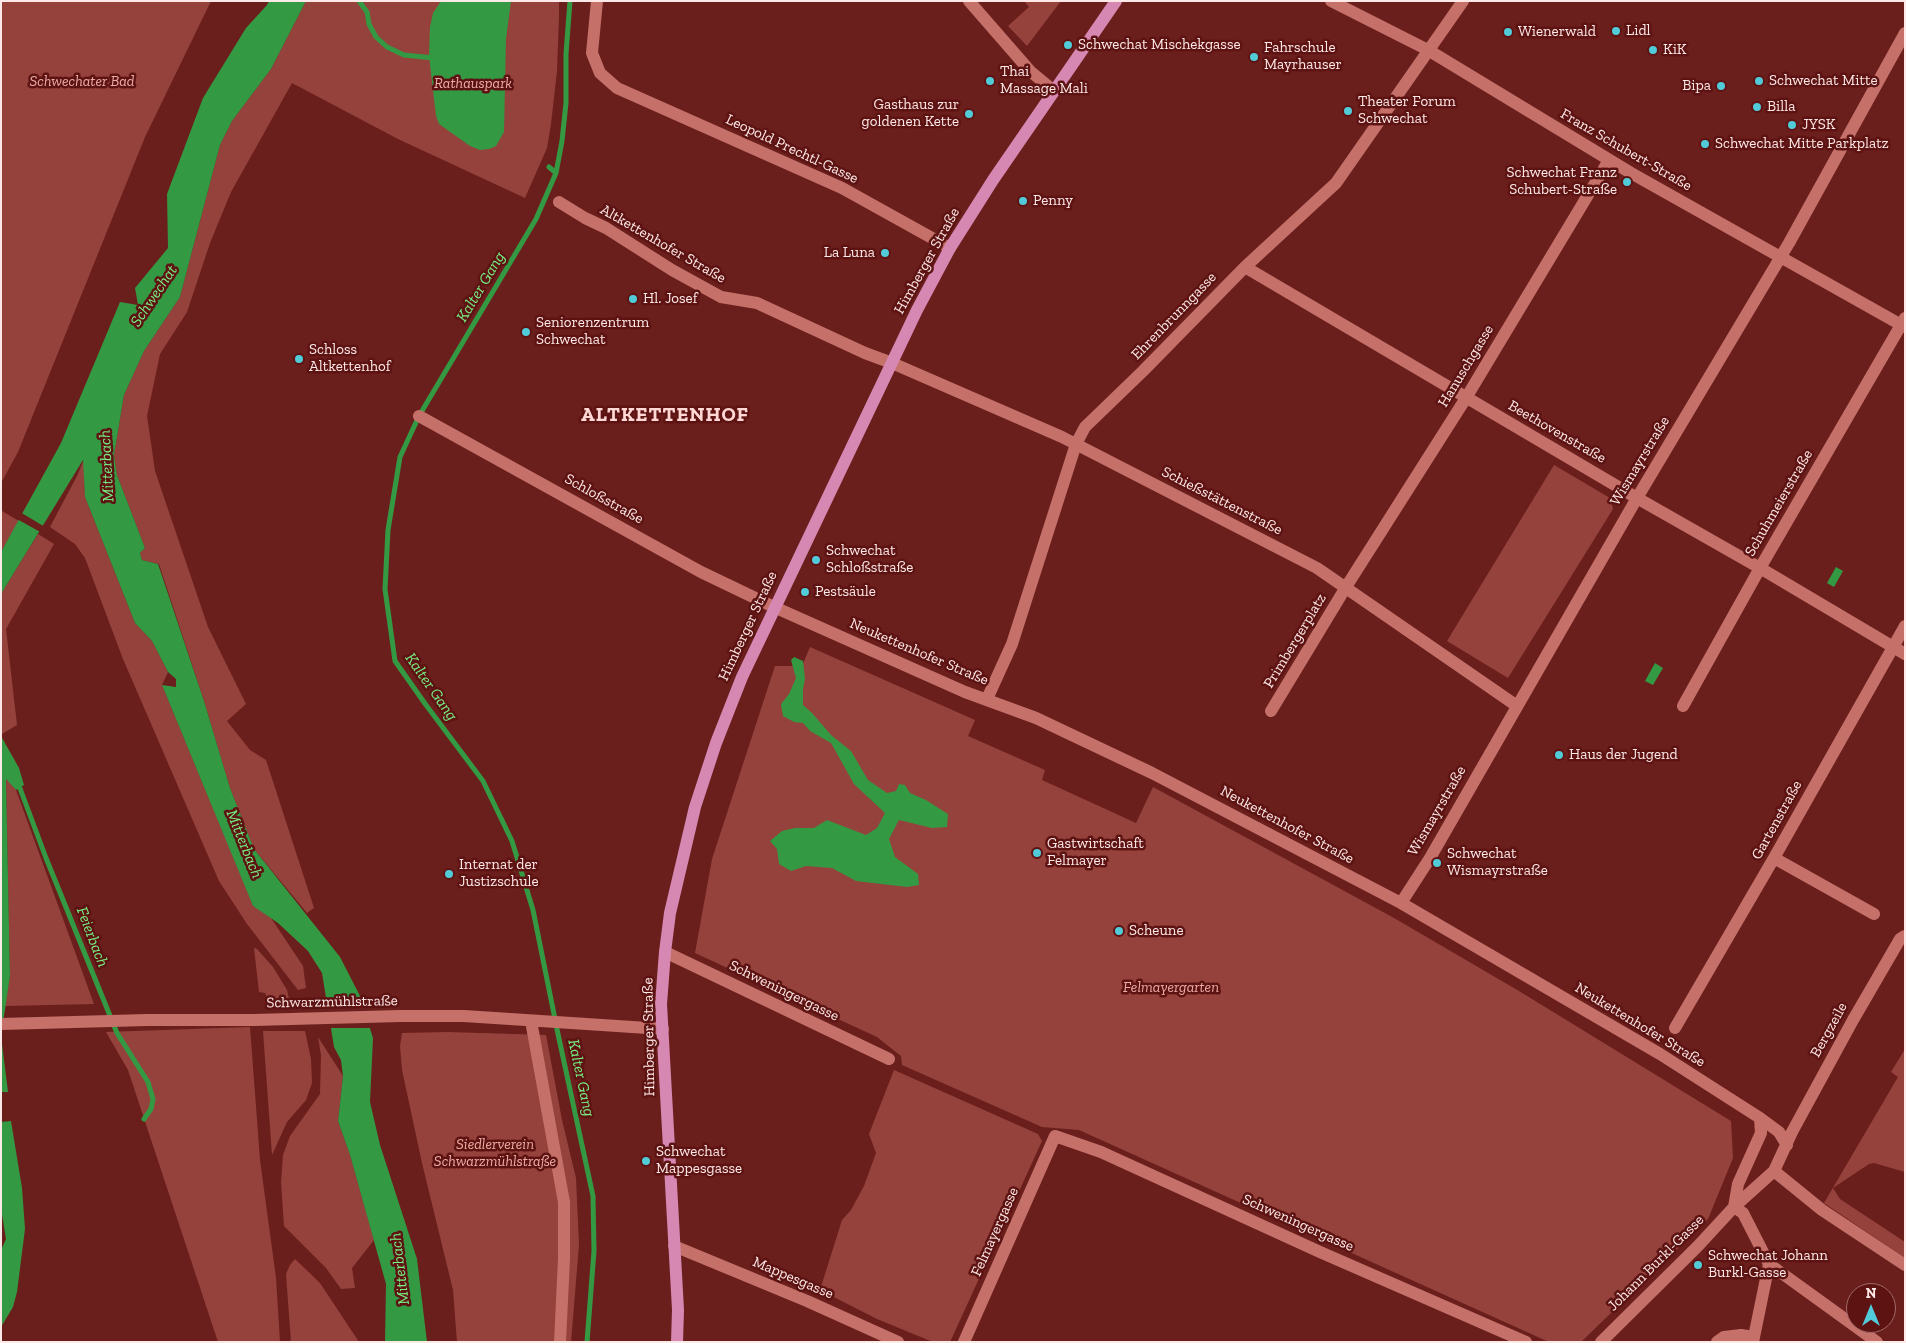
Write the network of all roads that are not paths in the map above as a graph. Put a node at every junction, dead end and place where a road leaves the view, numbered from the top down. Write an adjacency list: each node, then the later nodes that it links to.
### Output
1 (597, 1): 11 (street, Leopold Prechtl-Gasse)
2 (969, 1): 8 (street)
3 (1116, 1): 8 (main road, Himberger Straße)
4 (1331, 1): 7 (street, Franz Schubert-Straße)
5 (1464, 1): 7 (street, Ehrenbrunngasse)
6 (1905, 34): 12 (street, Wismayrstraße)
7 (1428, 50): 9 (street, Franz Schubert-Straße); 13 (street, Ehrenbrunngasse)
8 (1054, 91): 11 (main road, Himberger Straße)
9 (1609, 160): 12 (street, Franz Schubert-Straße); 16 (street, Hanuschgasse)
10 (559, 202): 15 (street, Altkettenhofer Straße)
11 (950, 248): 15 (main road, Himberger Straße)
12 (1781, 258): 14 (street, Franz Schubert-Straße); 19 (street, Wismayrstraße)
13 (1245, 267): 16 (street, Beethovenstraße); 18 (street, Ehrenbrunngasse)
14 (1904, 323): 20 (street, Schuhmeierstraße)
15 (892, 363): 18 (street, Schießstättenstraße); 22 (main road, Himberger Straße)
16 (1466, 398): 19 (street, Beethovenstraße); 21 (street, Hanuschgasse)
17 (419, 416): 22 (street, Schloßstraße)
18 (1076, 444): 21 (street, Schießstättenstraße); 26 (street, Ehrenbrunngasse)
19 (1637, 498): 20 (street, Beethovenstraße); 27 (street, Wismayrstraße)
20 (1760, 568): 24 (street, Beethovenstraße); 28 (street, Schuhmeierstraße)
21 (1346, 587): 27 (street, Schießstättenstraße); 29 (street, Primbergerplatz)
22 (774, 607): 26 (street, Neukettenhofer Straße); 34 (main road, Himberger Straße)
23 (1905, 626): 24 (street, Gartenstraße)
24 (1892, 647): 25 (street, Beethovenstraße); 30 (street, Gartenstraße)
25 (1905, 654)
26 (987, 699): 31 (street, Neukettenhofer Straße)
27 (1517, 706): 31 (street, Wismayrstraße)
28 (1683, 706)
29 (1271, 711)
30 (1774, 858): 32 (street); 38 (street, Gartenstraße)
31 (1401, 903): 40 (street, Neukettenhofer Straße)
32 (1874, 914)
33 (1905, 936): 42 (street, Bergzeile)
34 (665, 952): 37 (main road, Himberger Straße); 39 (street, Schweningergasse)
35 (535, 1021): 36 (street, Schwarzmühlstraße); 37 (street, Schwarzmühlstraße); 49 (street)
36 (1, 1024)
37 (663, 1028): 45 (main road, Himberger Straße)
38 (1675, 1028)
39 (889, 1059)
40 (1760, 1118): 42 (street, Neukettenhofer Straße); 44 (street)
41 (1055, 1136): 52 (street, Felmayergasse); 53 (street, Schweningergasse)
42 (1787, 1145): 43 (street)
43 (1774, 1171): 44 (street, Johann Burkl-Gasse); 47 (street)
44 (1734, 1207): 46 (street); 54 (street, Johann Burkl-Gasse)
45 (674, 1246): 50 (main road, Himberger Straße); 51 (street, Mappesgasse)
46 (1769, 1264): 48 (street); 56 (street)
47 (1905, 1265)
48 (1754, 1339): 55 (street)
49 (560, 1342)
50 (677, 1342)
51 (898, 1342)
52 (964, 1342)
53 (1526, 1342)
54 (1601, 1342)
55 (1718, 1342)
56 (1877, 1342)

